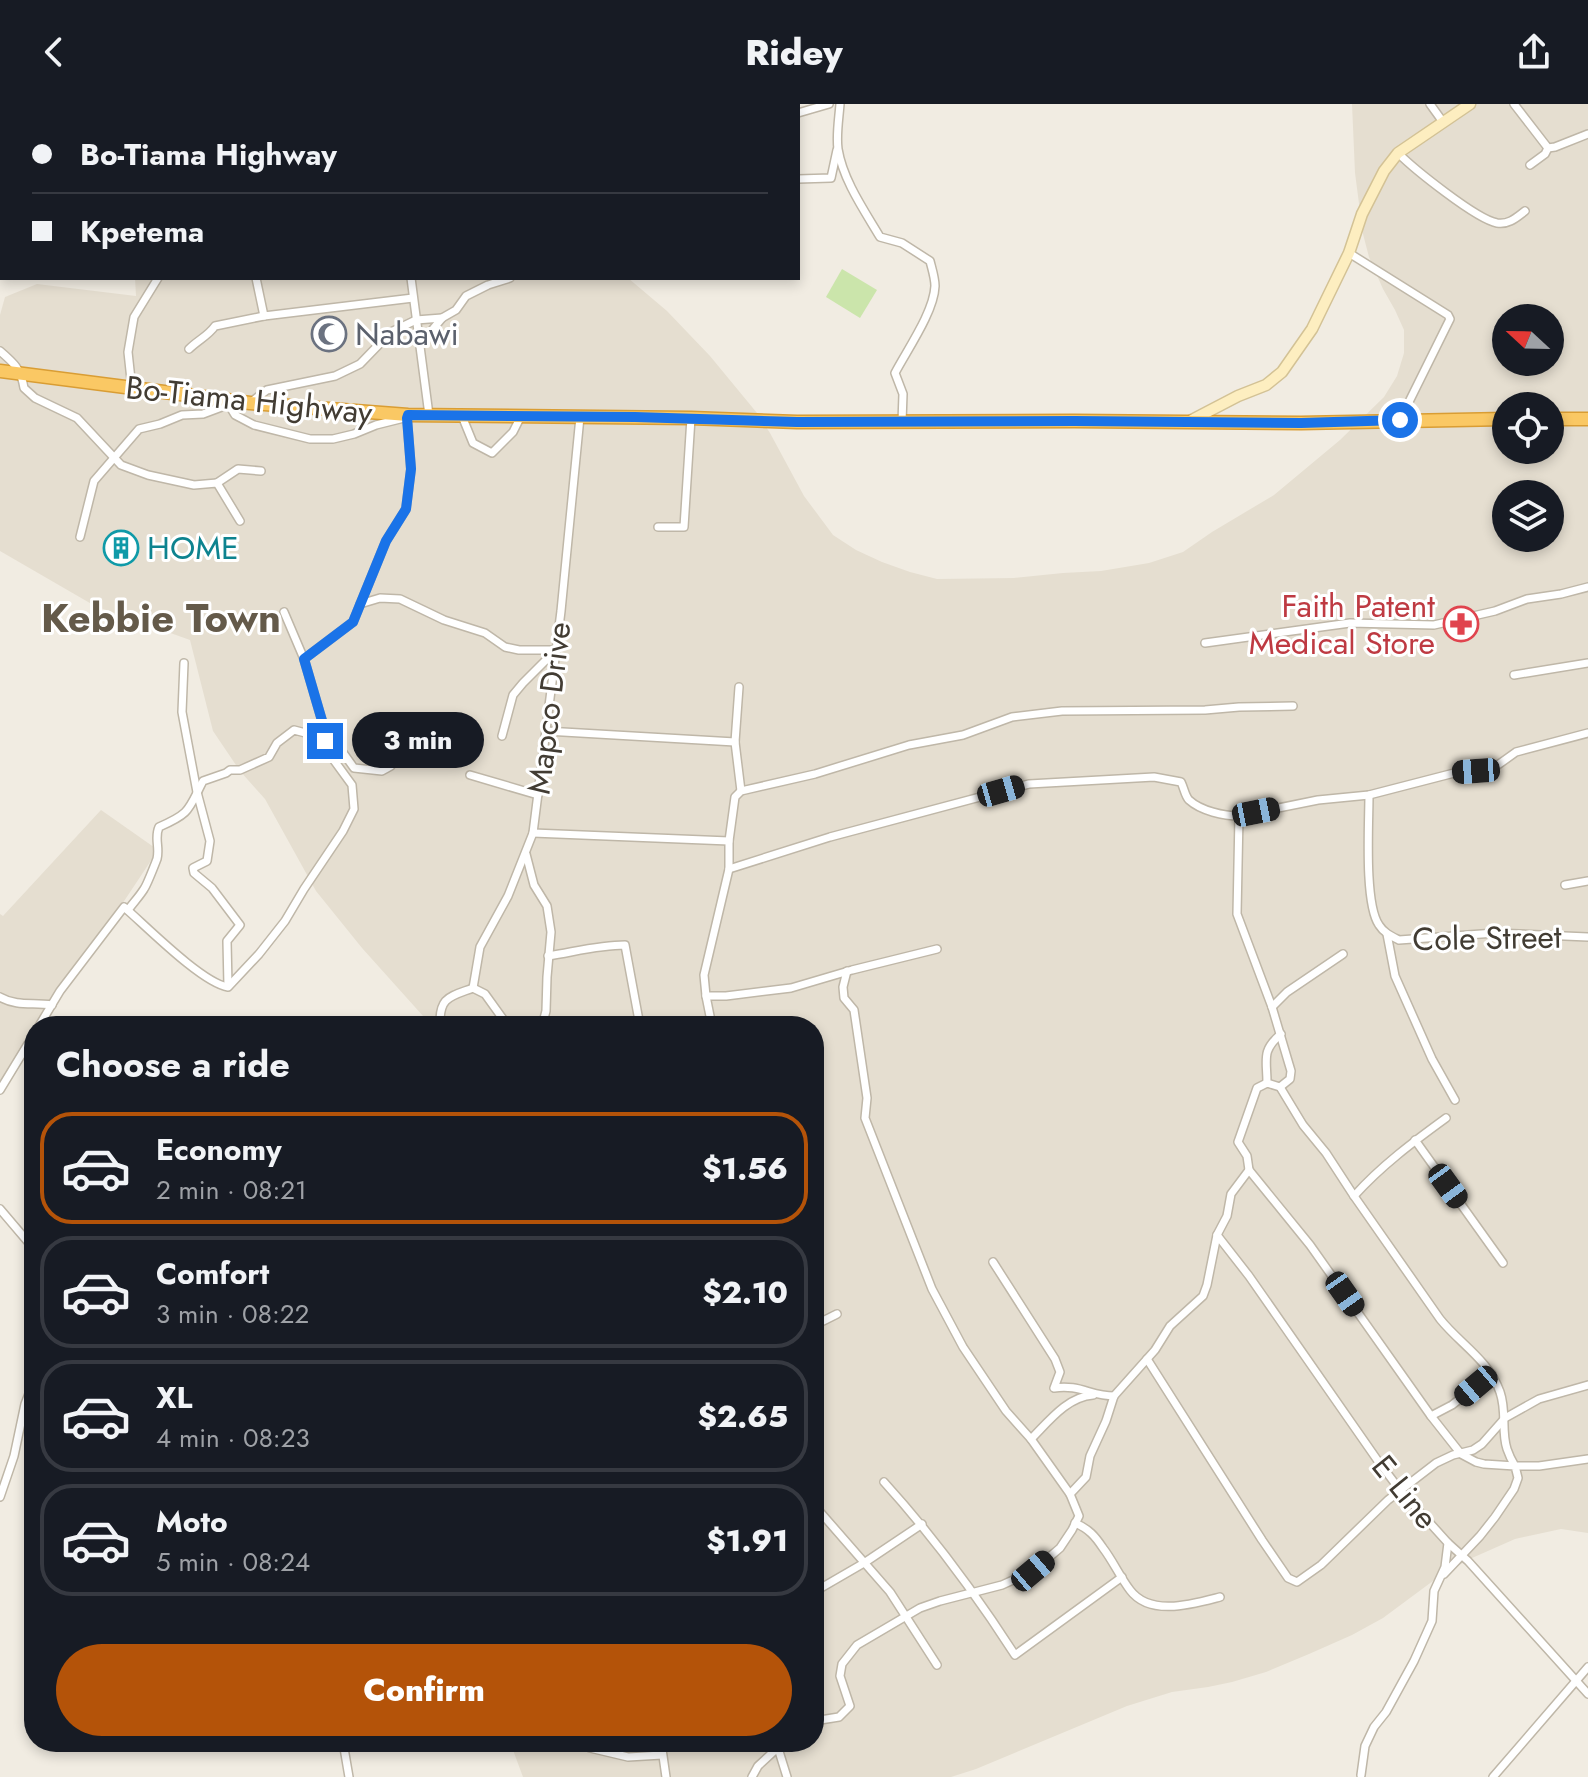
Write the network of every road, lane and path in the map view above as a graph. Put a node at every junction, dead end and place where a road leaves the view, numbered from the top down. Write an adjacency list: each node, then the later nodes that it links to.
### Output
1 (829, 104): 6 (street)
2 (840, 104): 9 (street)
3 (1430, 104): 7 (street)
4 (1470, 104): 7 (street)
5 (1514, 104): 10 (street)
6 (800, 112)
7 (1443, 122): 11 (street)
8 (1588, 134): 10 (street)
9 (838, 148): 13 (street); 42 (street)
10 (1548, 148): 12 (street)
11 (1398, 153): 14 (street); 15 (street)
12 (1530, 165)
13 (800, 179)
14 (1525, 211)
15 (1349, 253): 41 (street); 43 (street)
16 (157, 280): 29 (street)
17 (256, 280): 21 (street)
18 (411, 280): 20 (street)
19 (504, 280): 22 (street)
20 (413, 298): 21 (street); 23 (street)
21 (264, 316): 25 (street)
22 (442, 318): 23 (street); 24 (street)
23 (416, 320): 24 (street); 31 (street)
24 (420, 345): 32 (street)
25 (189, 349)
26 (0, 351): 28 (street)
27 (0, 371): 28 (highway, Bo-Tiama Highway)
28 (22, 374): 29 (highway, Bo-Tiama Highway); 44 (street)
29 (132, 389): 30 (highway, Bo-Tiama Highway)
30 (226, 402): 31 (highway, Bo-Tiama Highway); 33 (street); 44 (street)
31 (250, 403): 33 (highway, Bo-Tiama Highway)
32 (429, 415): 33 (highway, Bo-Tiama Highway); 34 (highway, Bo-Tiama Highway)
33 (407, 416): 51 (street)
34 (462, 416): 35 (highway, Bo-Tiama Highway); 35 (street)
35 (521, 416): 36 (highway, Bo-Tiama Highway)
36 (580, 416): 37 (highway, Bo-Tiama Highway); 54 (street, Mapco Drive)
37 (691, 418): 42 (highway, Bo-Tiama Highway); 48 (street)
38 (1492, 419): 41 (highway, Bo-Tiama Highway)
39 (1564, 419): 40 (highway)
40 (1588, 419)
41 (1400, 420): 43 (highway, Bo-Tiama Highway)
42 (902, 422): 43 (highway, Bo-Tiama Highway)
43 (1188, 422)
44 (114, 457): 46 (street); 49 (street)
45 (261, 471): 46 (street)
46 (217, 483): 47 (street)
47 (240, 521)
48 (658, 527)
49 (80, 537)
50 (1588, 587): 53 (street)
51 (360, 604): 54 (street); 55 (street)
52 (284, 612): 55 (street)
53 (1205, 643)
54 (556, 650): 62 (street, Mapco Drive); 64 (street)
55 (304, 659): 61 (street)
56 (184, 663): 70 (street)
57 (1588, 663): 58 (street)
58 (1514, 675)
59 (739, 687): 66 (street)
60 (1293, 706): 69 (street)
61 (323, 724): 65 (street); 67 (street)
62 (546, 731): 66 (street); 71 (street, Mapco Drive)
63 (1588, 733): 72 (street)
64 (502, 736)
65 (325, 741): 70 (street); 87 (street)
66 (735, 742): 69 (street)
67 (391, 766)
68 (470, 775): 71 (street)
69 (741, 791): 75 (street)
70 (197, 792): 80 (street); 87 (street)
71 (538, 795): 74 (street, Mapco Drive)
72 (1369, 795): 73 (street); 81 (street)
73 (1239, 816): 77 (street); 92 (street)
74 (533, 833): 75 (street); 76 (street, Mapco Drive)
75 (729, 841): 77 (street)
76 (526, 852): 85 (street); 88 (street, Mapco Drive)
77 (729, 869): 89 (street)
78 (1588, 881): 79 (street)
79 (1565, 885)
80 (128, 910): 87 (street); 91 (street)
81 (1387, 934): 82 (street, Cole Street); 104 (street)
82 (1588, 937)
83 (937, 949): 86 (street)
84 (1343, 954): 92 (street)
85 (548, 956): 96 (street); 97 (street)
86 (847, 971): 89 (street); 124 (street)
87 (228, 987)
88 (473, 988): 94 (street); 95 (street)
89 (706, 996): 98 (street)
90 (0, 997): 91 (street)
91 (52, 1005): 93 (street)
92 (1272, 1007): 99 (street)
93 (45, 1016)
94 (440, 1016)
95 (501, 1016)
96 (545, 1016)
97 (638, 1016)
98 (710, 1016)
99 (1281, 1034): 101 (street); 102 (street)
100 (24, 1050): 103 (street)
101 (1267, 1083): 102 (street); 107 (street)
102 (1280, 1087): 108 (street)
103 (0, 1090)
104 (1455, 1100)
105 (1446, 1118): 106 (street)
106 (1415, 1140): 108 (street); 113 (street)
107 (1249, 1170): 110 (street); 122 (street)
108 (1354, 1196): 117 (street)
109 (0, 1209): 111 (street)
110 (1217, 1235): 116 (street); 129 (street, E Line)
111 (24, 1237)
112 (993, 1262): 119 (street)
113 (1503, 1263)
114 (837, 1314): 115 (street)
115 (824, 1320)
116 (1147, 1359): 120 (street); 129 (street)
117 (1492, 1374): 122 (street); 123 (street)
118 (1588, 1385): 123 (street)
119 (1097, 1395): 120 (street); 124 (street)
120 (1114, 1396): 130 (street)
121 (24, 1409): 131 (street)
122 (1431, 1416): 125 (street)
123 (1505, 1418): 125 (street); 127 (street)
124 (1031, 1439): 130 (street)
125 (1461, 1454): 127 (street); 129 (street)
126 (1588, 1459): 127 (street)
127 (1515, 1466): 136 (street)
128 (884, 1482): 134 (street)
129 (1400, 1490): 135 (street, E Line)
130 (1070, 1494): 133 (street)
131 (0, 1497)
132 (824, 1517): 137 (street)
133 (1075, 1523): 138 (street); 141 (street)
134 (922, 1524): 137 (street); 141 (street)
135 (1448, 1543): 136 (street); 139 (street, E Line)
136 (1461, 1556): 139 (street); 146 (street)
137 (864, 1563): 140 (street); 143 (street)
138 (1122, 1577): 141 (street); 142 (street)
139 (1440, 1579): 155 (street, E Line)
140 (824, 1586)
141 (974, 1592): 143 (street)
142 (1220, 1597)
143 (907, 1616): 144 (street); 148 (street)
144 (937, 1665)
145 (1588, 1667): 146 (street)
146 (1577, 1681): 147 (street); 160 (street)
147 (1588, 1694)
148 (824, 1719)
149 (345, 1752): 156 (street)
150 (607, 1752): 154 (street)
151 (662, 1752): 154 (street)
152 (773, 1752): 158 (street)
153 (782, 1752): 159 (street)
154 (662, 1755): 157 (street)
155 (1361, 1775)
156 (349, 1777)
157 (666, 1777)
158 (752, 1777)
159 (787, 1777)
160 (1493, 1777)

